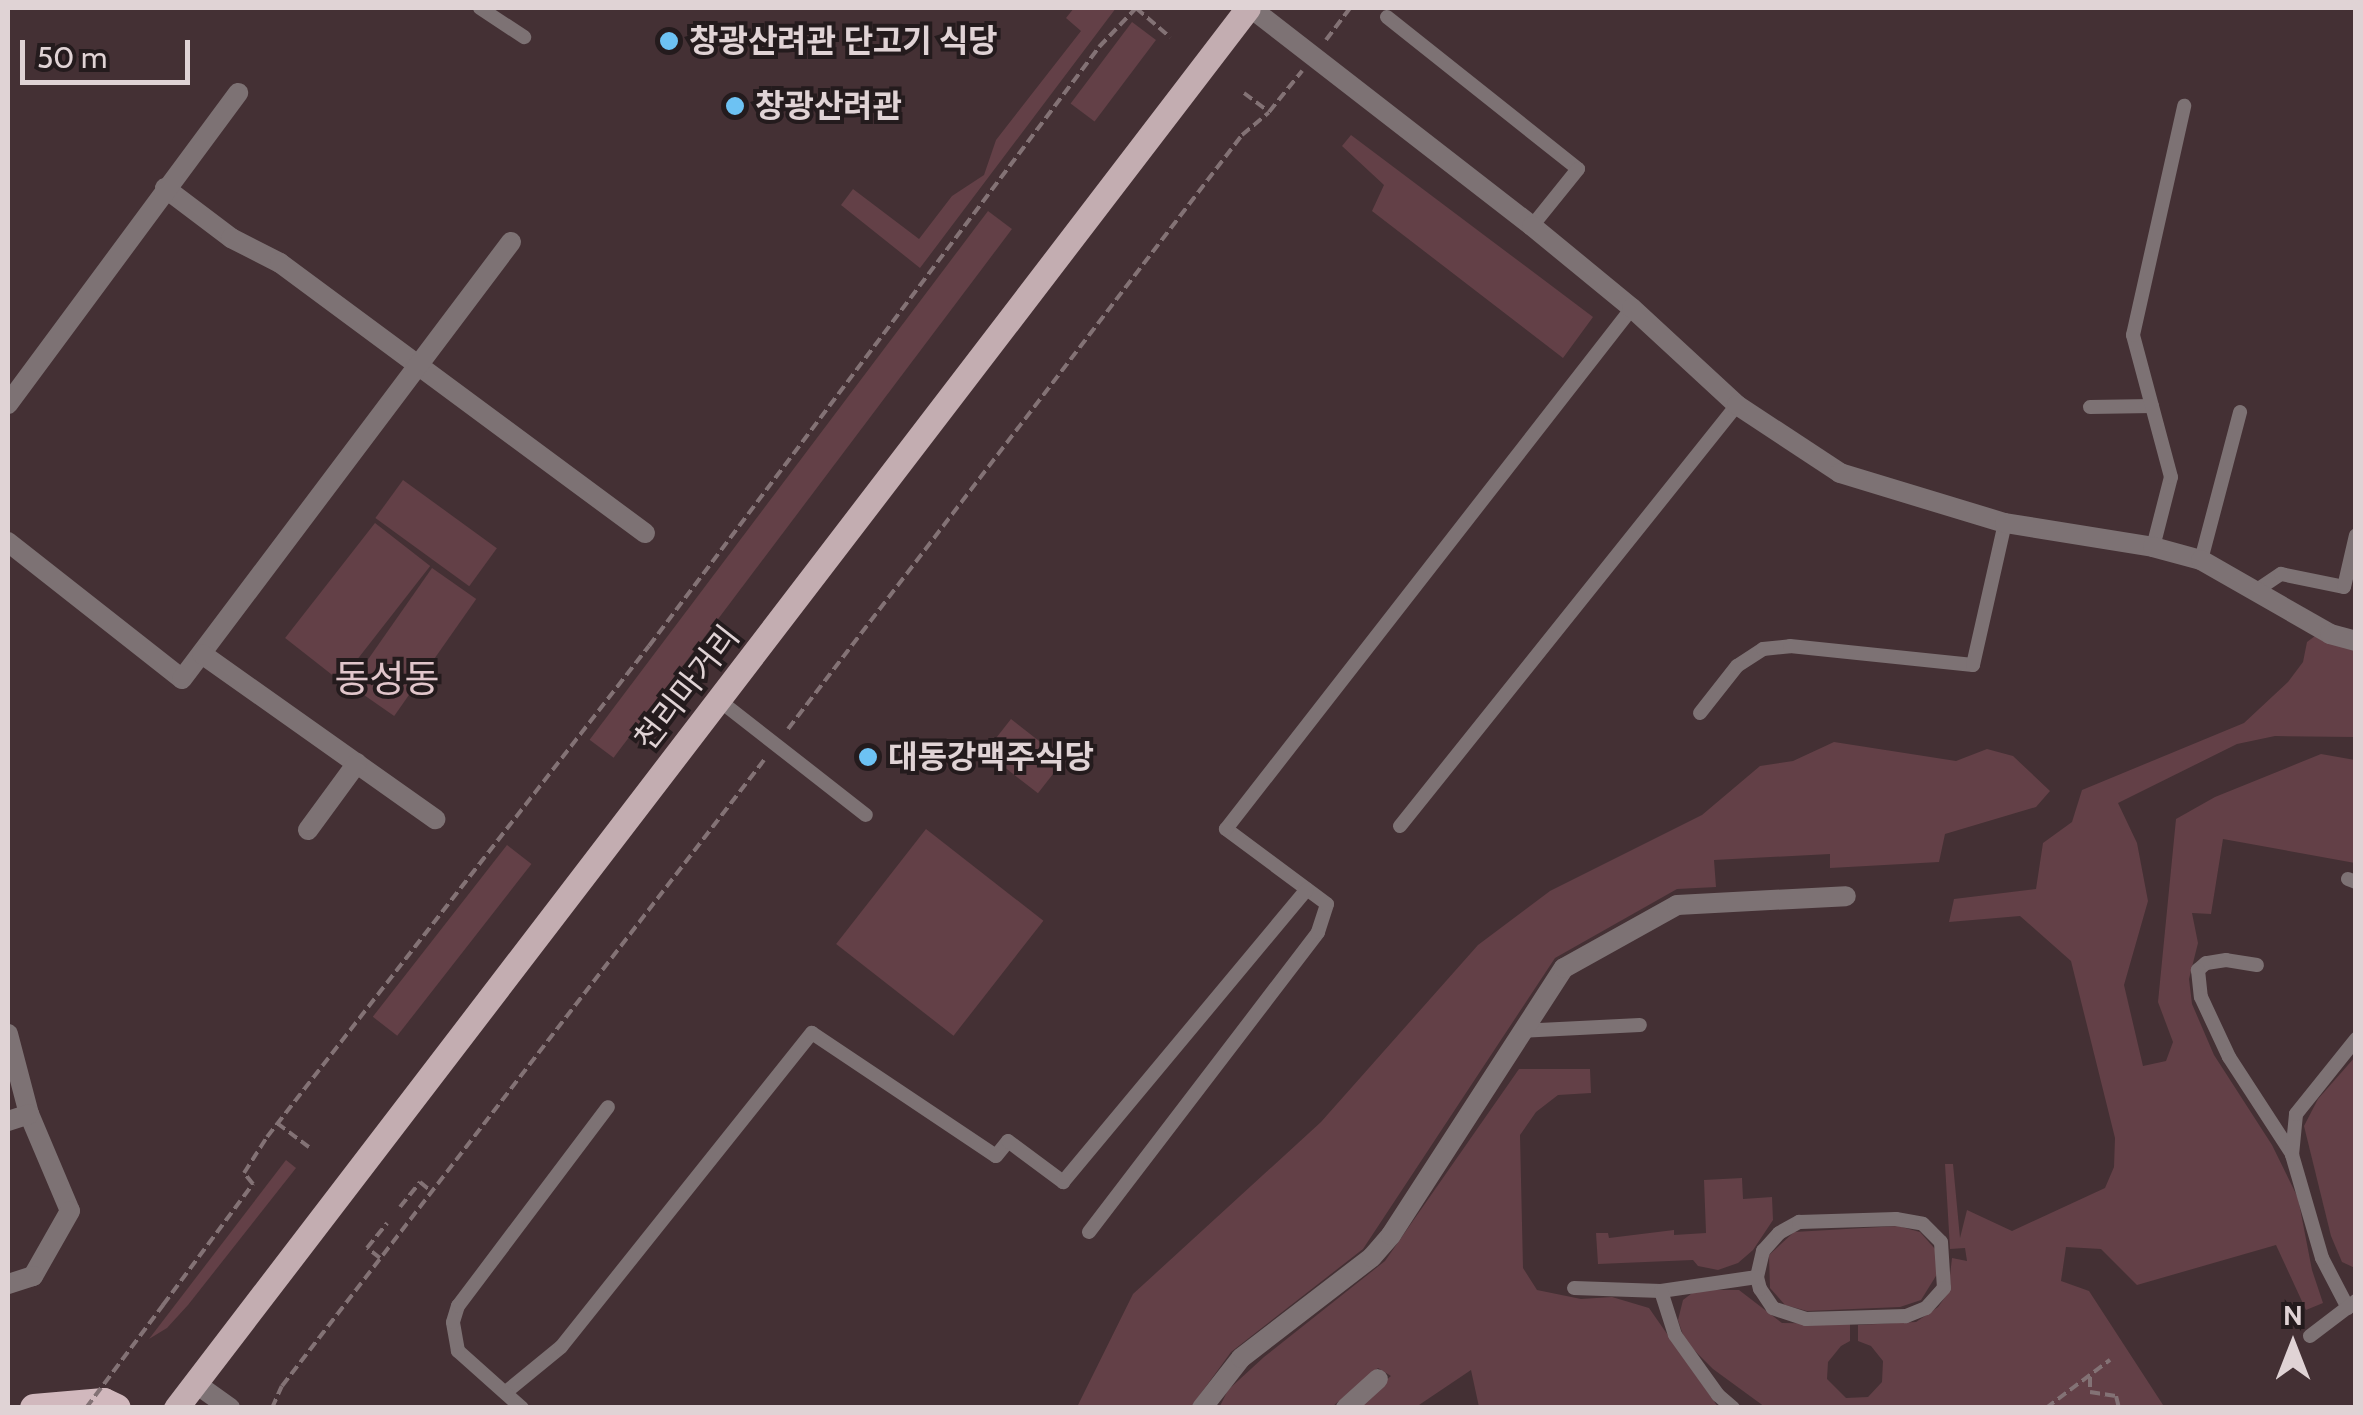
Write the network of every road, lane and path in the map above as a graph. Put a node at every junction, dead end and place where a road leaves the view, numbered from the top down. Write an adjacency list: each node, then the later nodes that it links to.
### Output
1 (480, 8): 7 (lane)
2 (1136, 8): 6 (path); 51 (path)
3 (1249, 8): 8 (street); 33 (main road, 천리마거리)
4 (1350, 8): 8 (path)
5 (1387, 16): 14 (lane)
6 (1170, 36)
7 (524, 37)
8 (1312, 57): 12 (path); 14 (street)
9 (1244, 93): 12 (path)
10 (238, 94): 13 (street)
11 (2184, 106): 21 (lane)
12 (1270, 112): 35 (path)
13 (165, 188): 17 (street); 18 (street)
14 (1532, 226): 16 (street)
15 (511, 242): 17 (street)
16 (1632, 308): 19 (street); 41 (lane)
17 (419, 364): 24 (street); 32 (street)
18 (8, 404)
19 (1738, 406): 23 (street); 39 (lane)
20 (2090, 406): 21 (lane)
21 (2152, 406): 27 (lane)
22 (2240, 412): 28 (lane)
23 (2005, 523): 27 (street); 34 (lane)
24 (646, 534)
25 (2356, 535): 29 (lane)
26 (8, 542): 32 (street)
27 (2153, 547): 28 (street)
28 (2201, 560): 30 (street)
29 (2350, 588): 30 (lane)
30 (2258, 590): 31 (street)
31 (2356, 641)
32 (202, 654): 36 (street)
33 (720, 701): 35 (lane); 68 (main road, 천리마거리)
34 (1700, 713)
35 (776, 744): 37 (lane); 54 (path)
36 (357, 764): 38 (street); 40 (street)
37 (866, 814)
38 (435, 819)
39 (1400, 826)
40 (308, 830)
41 (1307, 889): 57 (lane); 69 (lane)
42 (1846, 896): 45 (street)
43 (2257, 965): 53 (lane)
44 (1640, 1025): 45 (lane)
45 (1520, 1031): 77 (street)
46 (8, 1034): 49 (street)
47 (2356, 1039): 53 (lane)
48 (608, 1107): 69 (lane)
49 (29, 1114): 50 (street); 60 (street)
50 (8, 1120)
51 (277, 1123): 52 (path); 71 (path, bridge)
52 (310, 1147)
53 (2292, 1155): 63 (lane)
54 (432, 1192): 55 (path); 58 (path)
55 (400, 1207)
56 (388, 1223): 58 (path)
57 (1089, 1232)
58 (380, 1258): 75 (path)
59 (1756, 1276): 59 (lane); 62 (lane)
60 (8, 1284)
61 (1574, 1288): 62 (lane)
62 (1661, 1291): 79 (lane)
63 (2352, 1304): 64 (lane)
64 (2310, 1336)
65 (2110, 1360): 66 (path)
66 (2090, 1377): 80 (path); 81 (path)
67 (1378, 1379): 78 (street)
68 (195, 1383): 73 (main road, 천리마거리); 74 (street)
69 (506, 1392): 76 (lane)
70 (34, 1408): 72 (highway)
71 (86, 1408)
72 (117, 1408)
73 (176, 1408)
74 (230, 1408)
75 (272, 1408)
76 (522, 1408)
77 (1202, 1408)
78 (1346, 1408)
79 (1733, 1408)
80 (2046, 1408)
81 (2119, 1408)

